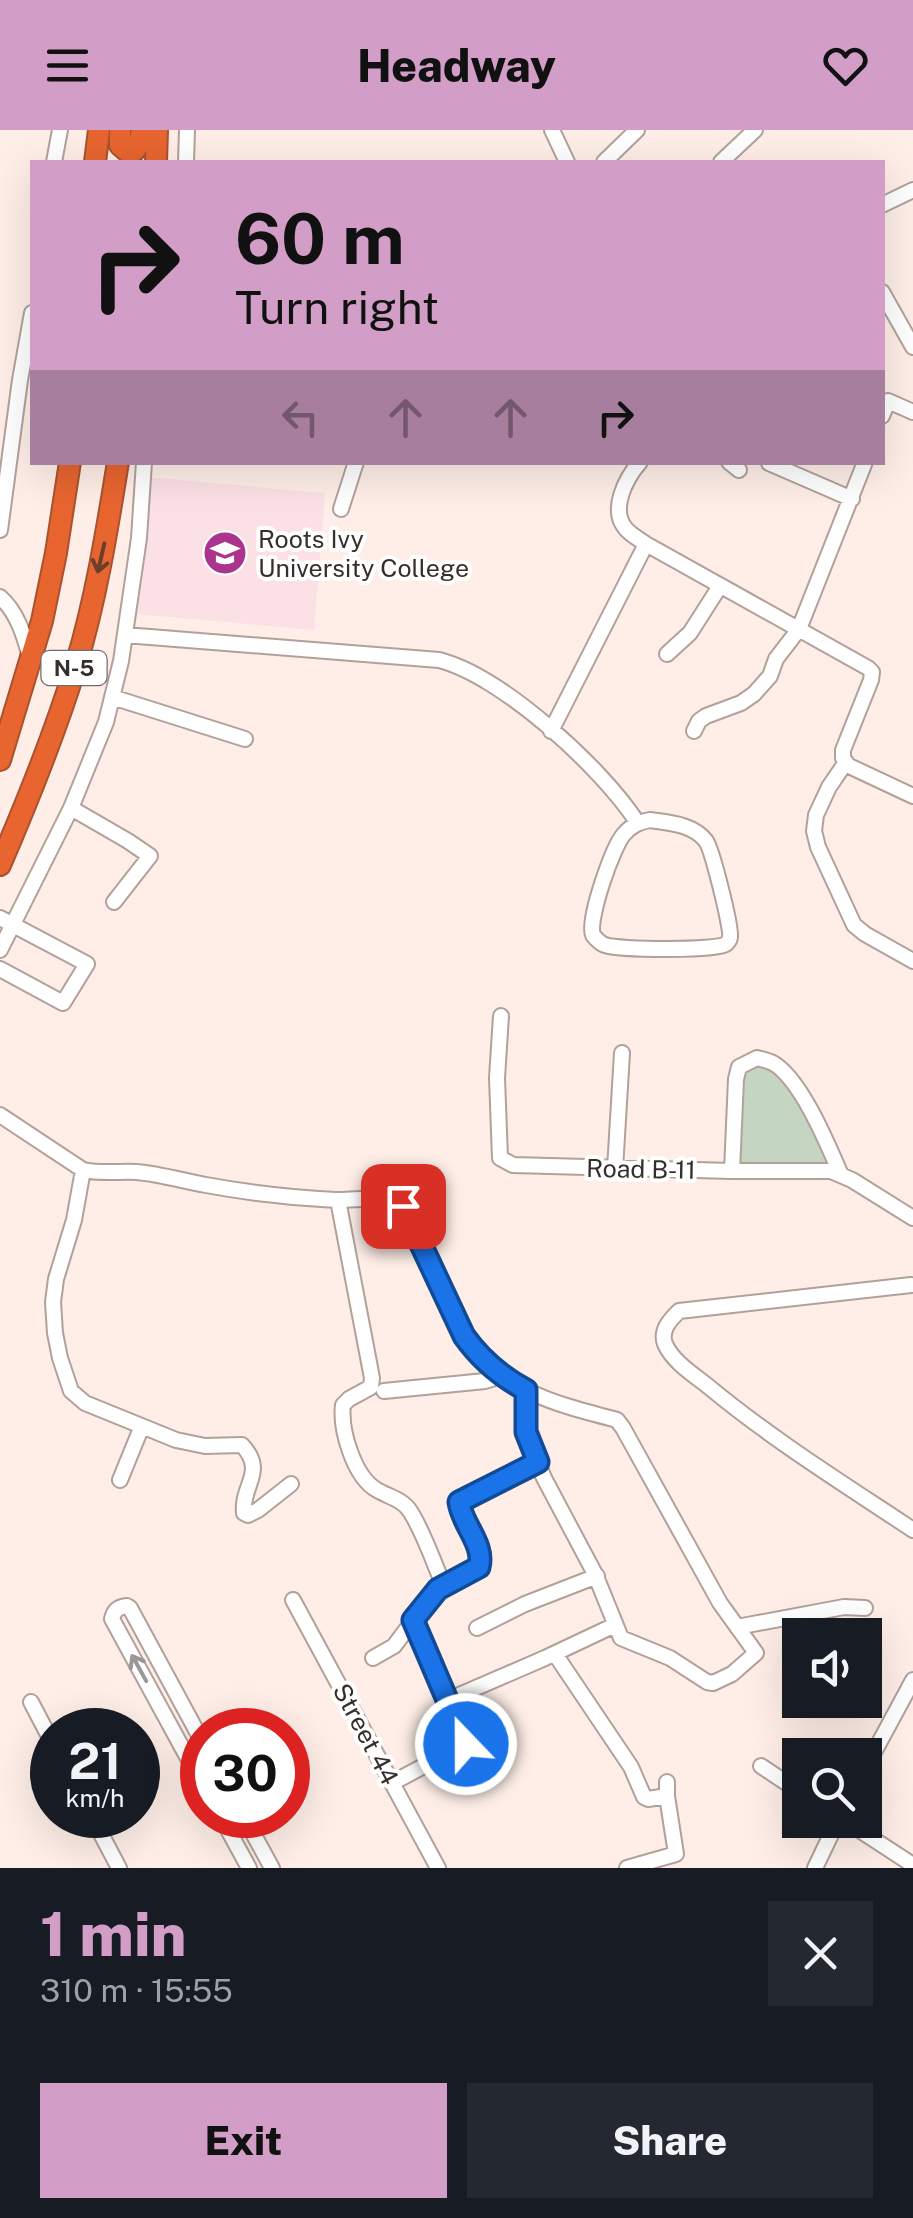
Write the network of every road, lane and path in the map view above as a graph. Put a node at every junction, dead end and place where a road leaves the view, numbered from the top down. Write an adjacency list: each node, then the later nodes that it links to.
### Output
1 (60, 130): 10 (street)
2 (99, 130): 11 (highway)
3 (120, 130): 4 (highway)
4 (142, 130)
5 (158, 130): 12 (highway)
6 (187, 130): 13 (street)
7 (552, 130): 14 (street)
8 (638, 130): 15 (street)
9 (755, 130): 16 (street)
10 (54, 160)
11 (94, 160)
12 (156, 160)
13 (186, 160)
14 (566, 160)
15 (606, 160)
16 (723, 160)
17 (913, 190): 18 (street)
18 (885, 204)
19 (885, 298): 21 (street)
20 (30, 324): 33 (street)
21 (913, 347)
22 (885, 408): 23 (street)
23 (913, 412)
24 (70, 465): 40 (highway, N-5)
25 (118, 465): 51 (highway, N-5, one-way to 51)
26 (144, 465): 38 (street)
27 (355, 465): 32 (street)
28 (638, 465): 34 (street)
29 (773, 465): 31 (street)
30 (864, 465): 31 (street)
31 (852, 499): 37 (street)
32 (341, 509)
33 (0, 530)
34 (646, 544): 35 (street); 43 (street)
35 (720, 586): 37 (street); 39 (street)
36 (0, 598): 40 (street)
37 (799, 629): 44 (street); 47 (street)
38 (124, 635): 41 (street); 43 (street)
39 (667, 654)
40 (31, 662): 42 (highway, N-5)
41 (112, 697): 45 (street); 49 (street)
42 (6, 722): 46 (highway, N-5)
43 (552, 730): 50 (street)
44 (694, 731)
45 (245, 739)
46 (0, 760)
47 (846, 762): 48 (street); 55 (street)
48 (913, 796)
49 (71, 808): 52 (street); 53 (street)
50 (638, 822): 50 (street)
51 (0, 865)
52 (114, 902)
53 (7, 922): 54 (street); 56 (street)
54 (0, 950)
55 (913, 961)
56 (0, 969)
57 (501, 1016): 60 (street, Road B-11)
58 (622, 1053): 60 (street)
59 (0, 1116): 61 (street)
60 (614, 1168): 62 (street, Road B-11)
61 (83, 1170): 64 (street); 70 (street)
62 (732, 1171): 63 (street, Road B-11); 63 (street)
63 (841, 1175): 65 (street, Road B-11)
64 (338, 1200): 67 (street); 76 (street)
65 (913, 1218)
66 (911, 1285): 74 (street)
67 (501, 1376): 68 (street); 69 (street)
68 (526, 1390): 71 (street); 82 (street)
69 (384, 1391)
70 (142, 1426): 72 (street); 73 (street)
71 (538, 1462): 75 (street); 76 (street)
72 (120, 1480)
73 (291, 1484)
74 (913, 1530)
75 (596, 1576): 80 (street); 81 (street)
76 (444, 1584): 79 (street)
77 (293, 1600): 94 (street, Street 44)
78 (865, 1608): 82 (street)
79 (413, 1620): 84 (street); 86 (street)
80 (615, 1625): 82 (street); 83 (street)
81 (477, 1628)
82 (737, 1628)
83 (554, 1654): 86 (street); 100 (street)
84 (373, 1658)
85 (913, 1680): 90 (street)
86 (448, 1700): 94 (street)
87 (31, 1702): 88 (street)
88 (34, 1708)
89 (185, 1708): 91 (street, one-way to 89)
90 (882, 1738)
91 (180, 1744)
92 (760, 1766): 93 (street)
93 (782, 1780)
94 (392, 1783): 105 (street, Street 44)
95 (104, 1838): 102 (street)
96 (233, 1838): 103 (street)
97 (256, 1838): 104 (street)
98 (831, 1838): 107 (street)
99 (869, 1838): 101 (street)
100 (668, 1862): 106 (street)
101 (913, 1866)
102 (120, 1868)
103 (249, 1868)
104 (272, 1868)
105 (438, 1868)
106 (627, 1868)
107 (815, 1868)

